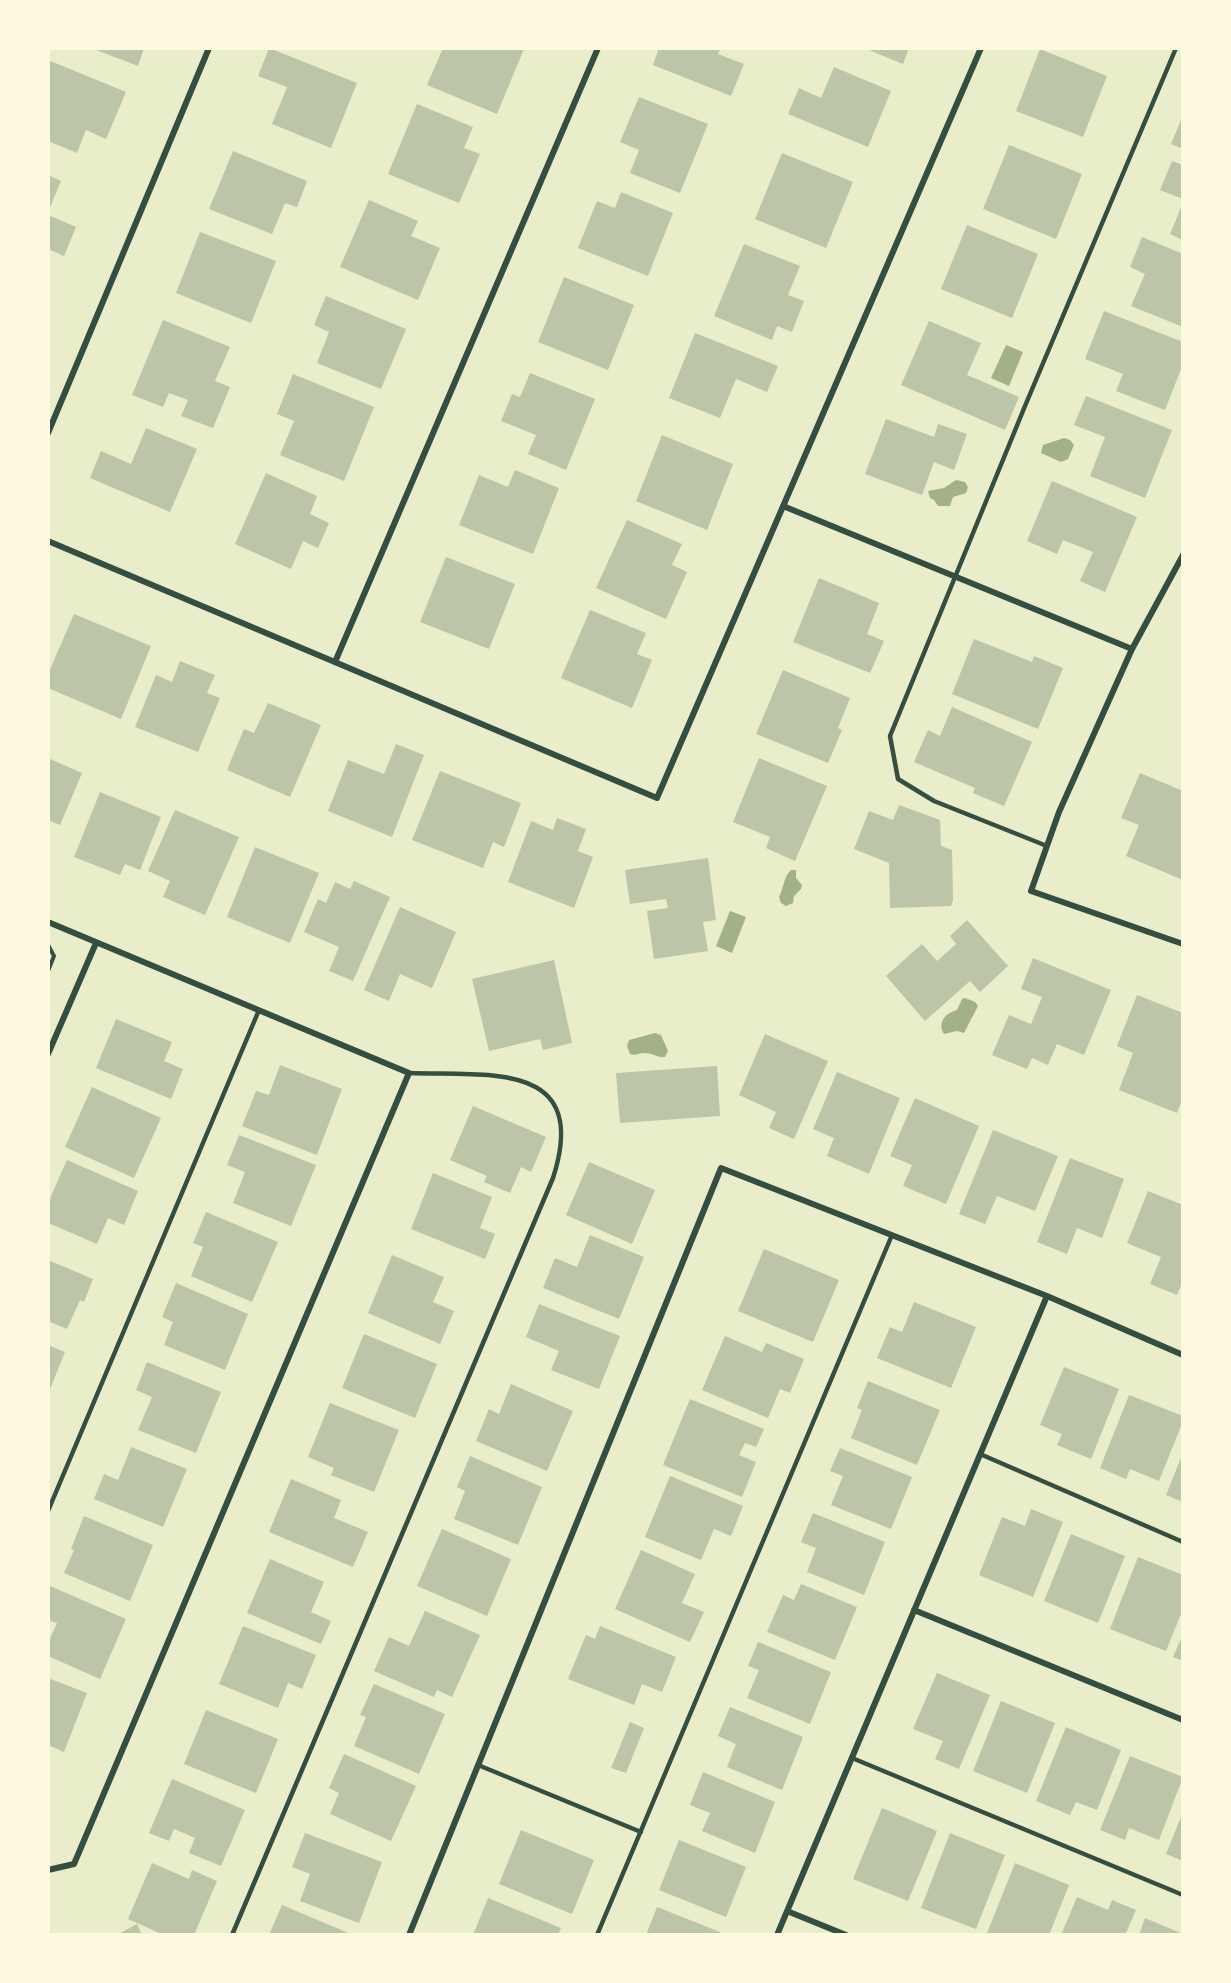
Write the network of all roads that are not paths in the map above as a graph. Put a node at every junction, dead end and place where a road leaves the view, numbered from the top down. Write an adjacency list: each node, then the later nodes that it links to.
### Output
1 (209, 48): 5 (street)
2 (598, 48): 11 (street)
3 (981, 48): 6 (street)
4 (1176, 48): 9 (lane)
5 (48, 434)
6 (783, 506): 9 (street); 11 (street)
7 (48, 541): 11 (street)
8 (1183, 555): 10 (street)
9 (956, 577): 10 (street); 12 (lane)
10 (1132, 649): 12 (street)
11 (335, 662)
12 (1047, 846): 15 (street)
13 (48, 922): 14 (street)
14 (96, 943): 16 (street); 17 (street)
15 (1183, 944)
16 (259, 1010): 18 (street); 23 (lane)
17 (48, 1054)
18 (409, 1073): 30 (street); 33 (lane)
19 (892, 1235): 20 (street); 28 (street); 29 (lane)
20 (1047, 1296): 21 (street); 22 (street)
21 (1183, 1355)
22 (980, 1454): 24 (lane); 25 (street)
23 (48, 1511)
24 (1183, 1542)
25 (914, 1610): 26 (street); 27 (street)
26 (1183, 1720)
27 (852, 1758): 31 (lane); 32 (street)
28 (478, 1765): 29 (lane); 34 (street)
29 (641, 1832): 35 (lane)
30 (48, 1870)
31 (1183, 1895)
32 (787, 1911): 36 (street); 37 (street)
33 (232, 1935)
34 (409, 1935)
35 (597, 1935)
36 (777, 1935)
37 (846, 1935)

